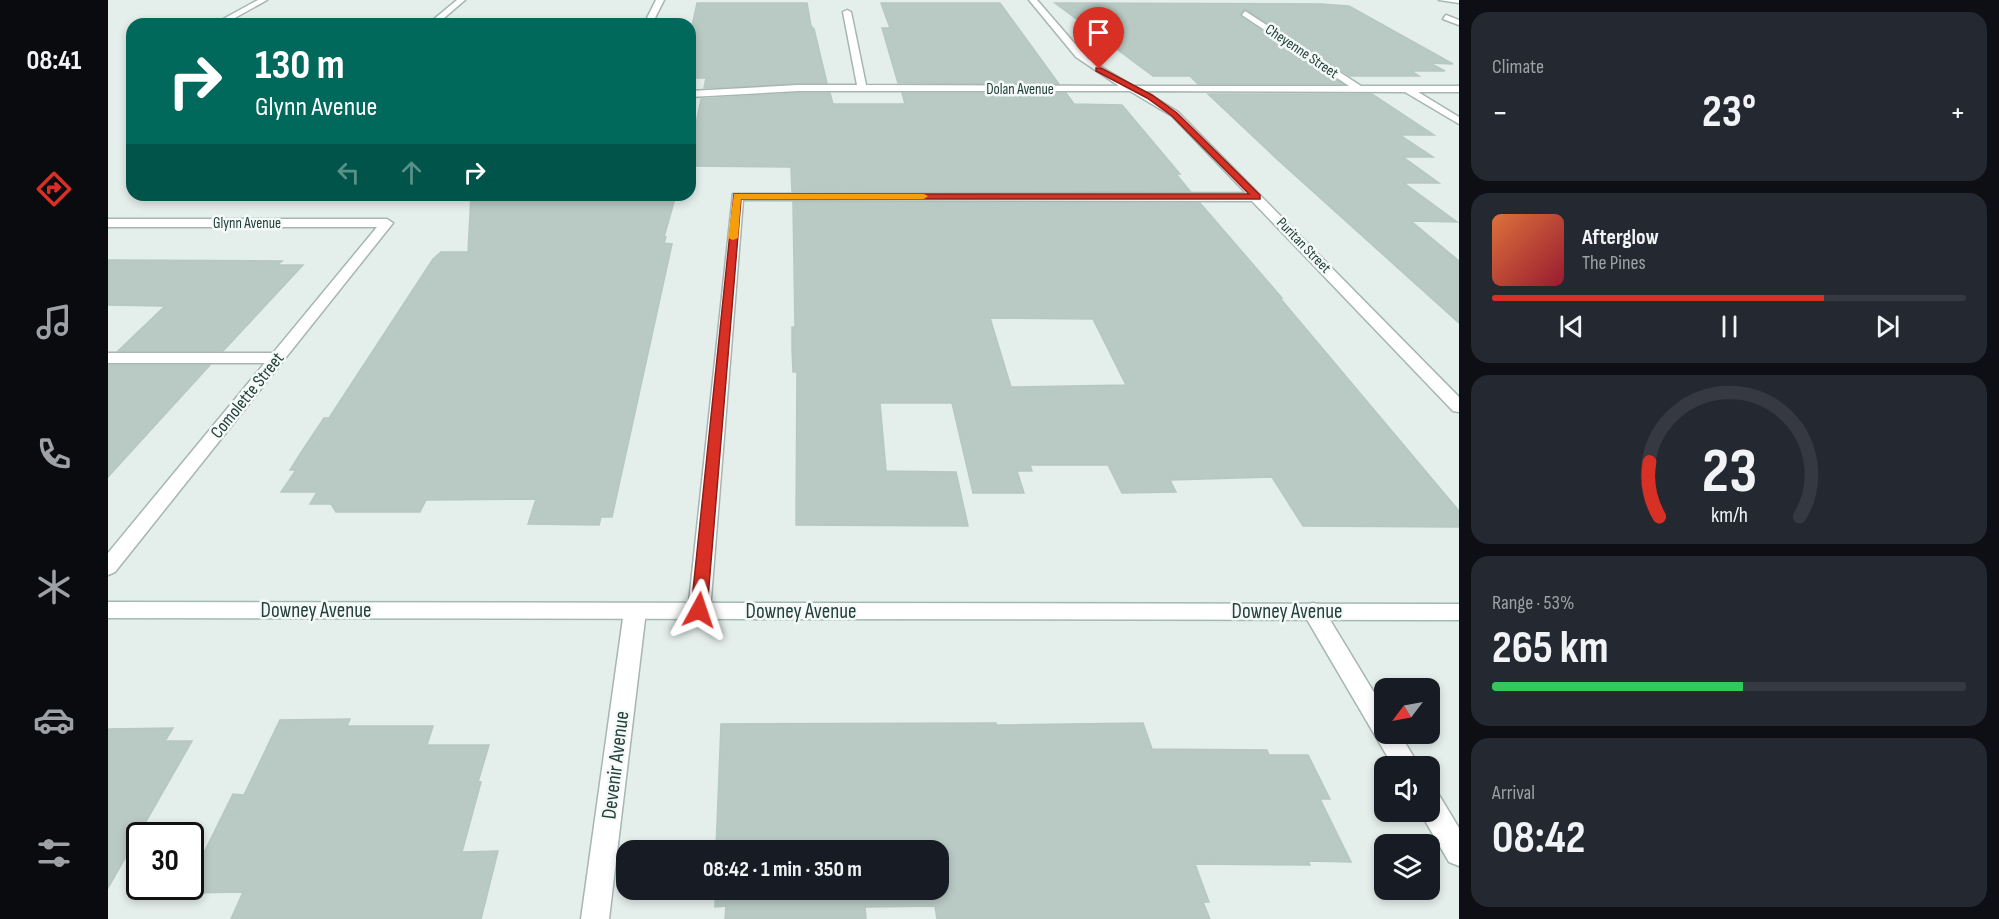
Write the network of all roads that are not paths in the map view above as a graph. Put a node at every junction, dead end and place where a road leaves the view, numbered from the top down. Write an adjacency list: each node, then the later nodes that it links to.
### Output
1 (263, 0): 10 (street)
2 (461, 0): 11 (street)
3 (660, 0): 12 (street)
4 (1034, 0): 16 (street, Puritan Street)
5 (1443, 0): 6 (street)
6 (1459, 1)
7 (847, 12): 14 (street)
8 (1245, 13): 15 (street, Cheyenne Street)
9 (1446, 17): 13 (street)
10 (229, 18)
11 (439, 18)
12 (651, 18)
13 (1459, 23)
14 (861, 88): 16 (street, Dolan Avenue); 19 (street, Dolan Avenue)
15 (1359, 88): 16 (street, Dolan Avenue); 17 (street, Dolan Avenue)
16 (1135, 89): 21 (street, Puritan Street)
17 (1407, 89): 18 (street, Dolan Avenue); 20 (street)
18 (1459, 89)
19 (696, 94)
20 (1459, 121)
21 (1257, 197): 26 (street, Puritan Street); 29 (street)
22 (108, 223): 23 (street, Glynn Avenue)
23 (387, 224): 25 (street, Comolette Street)
24 (108, 358): 25 (street)
25 (277, 358): 27 (street, Comolette Street)
26 (1459, 407)
27 (108, 567)
28 (108, 609): 31 (street, Downey Avenue)
29 (699, 610): 30 (street, Downey Avenue); 31 (street, Downey Avenue)
30 (1313, 611): 32 (street, Downey Avenue); 33 (street)
31 (635, 612): 36 (street, Devenir Avenue)
32 (1459, 612)
33 (1374, 712)
34 (1440, 821): 35 (street)
35 (1459, 854)
36 (595, 919)

